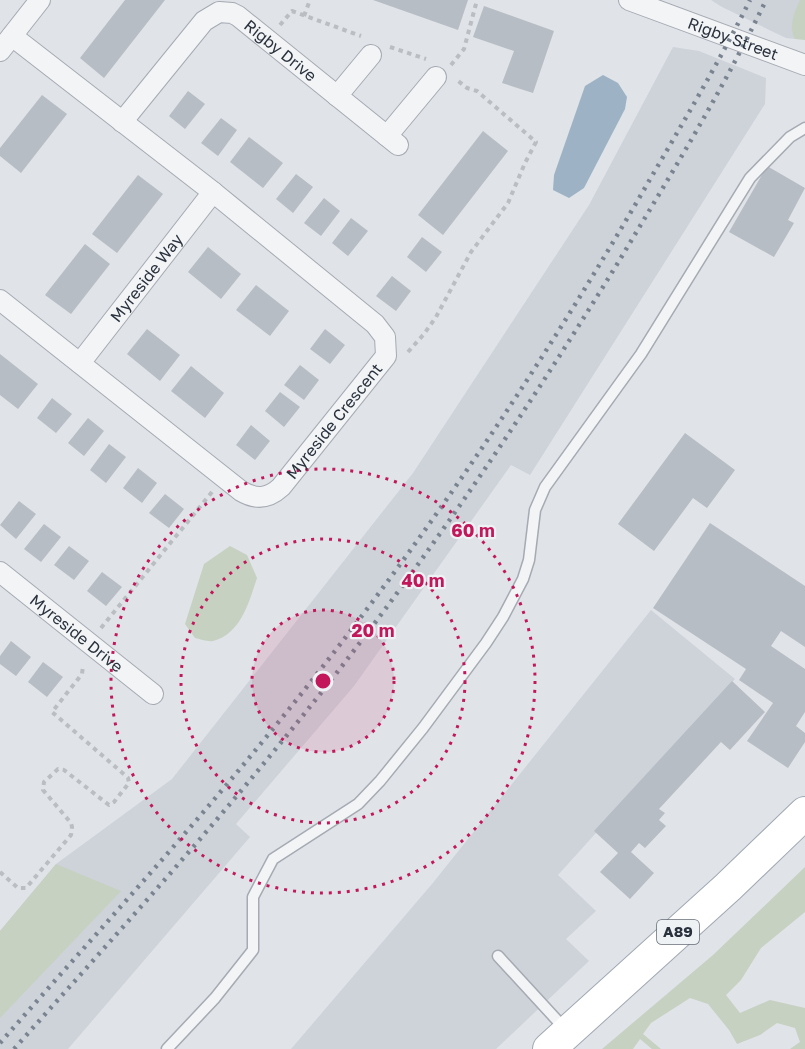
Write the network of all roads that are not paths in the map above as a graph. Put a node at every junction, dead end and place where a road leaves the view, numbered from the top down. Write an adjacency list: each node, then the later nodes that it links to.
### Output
1 (40, 0): 3 (street)
2 (629, 0): 5 (street, Rigby Street)
3 (6, 43): 8 (street, Myreside Crescent)
4 (376, 47): 7 (street)
5 (805, 65)
6 (441, 72): 7 (street, Rigby Drive)
7 (338, 96): 8 (street, Rigby Drive)
8 (122, 122): 10 (street, Myreside Crescent)
9 (805, 128): 18 (lane)
10 (213, 192): 12 (street, Myreside Way); 12 (street, Myreside Crescent)
11 (0, 300): 12 (street, Myreside Crescent)
12 (80, 363)
13 (0, 572): 14 (street, Myreside Drive)
14 (153, 694)
15 (805, 813): 17 (main road, A89)
16 (498, 957): 17 (lane)
17 (558, 1041)
18 (167, 1049)

